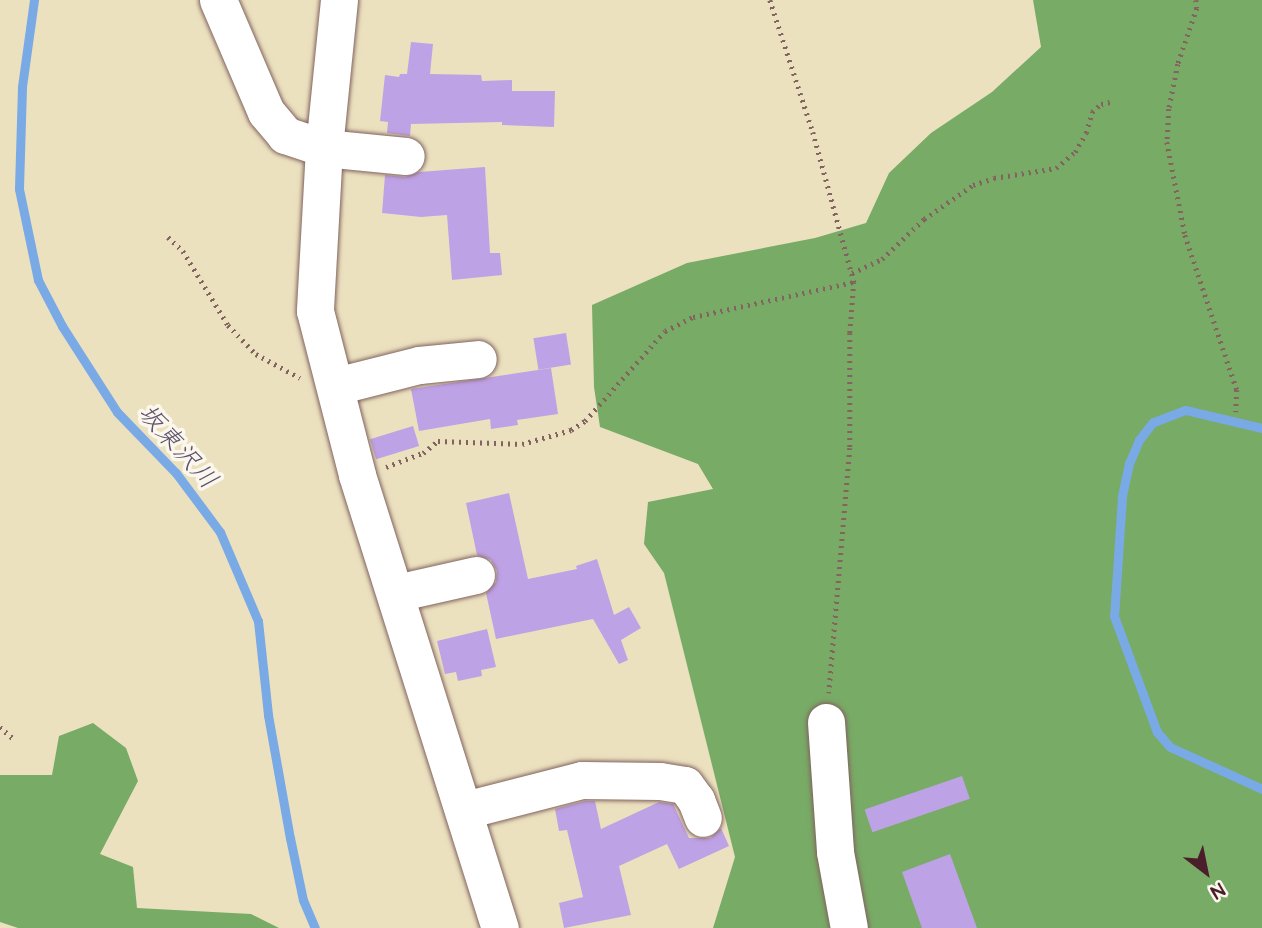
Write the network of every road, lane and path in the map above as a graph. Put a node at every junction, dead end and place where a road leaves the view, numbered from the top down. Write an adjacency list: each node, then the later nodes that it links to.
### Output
1 (218, 0): 6 (street)
2 (339, 0): 6 (street)
3 (770, 0): 9 (path)
4 (1196, 0): 13 (path)
5 (1110, 102): 9 (path)
6 (324, 148): 7 (street); 12 (street)
7 (406, 156)
8 (168, 237): 12 (path)
9 (852, 273): 10 (path)
10 (853, 282): 14 (path); 17 (path)
11 (478, 359): 12 (street)
12 (335, 386): 14 (street)
13 (1236, 412)
14 (357, 475): 16 (street)
15 (477, 575): 16 (street)
16 (396, 593): 20 (street)
17 (826, 722): 23 (street)
18 (0, 727): 19 (path)
19 (14, 739)
20 (465, 810): 21 (street); 22 (street)
21 (703, 818)
22 (500, 928)
23 (849, 928)

